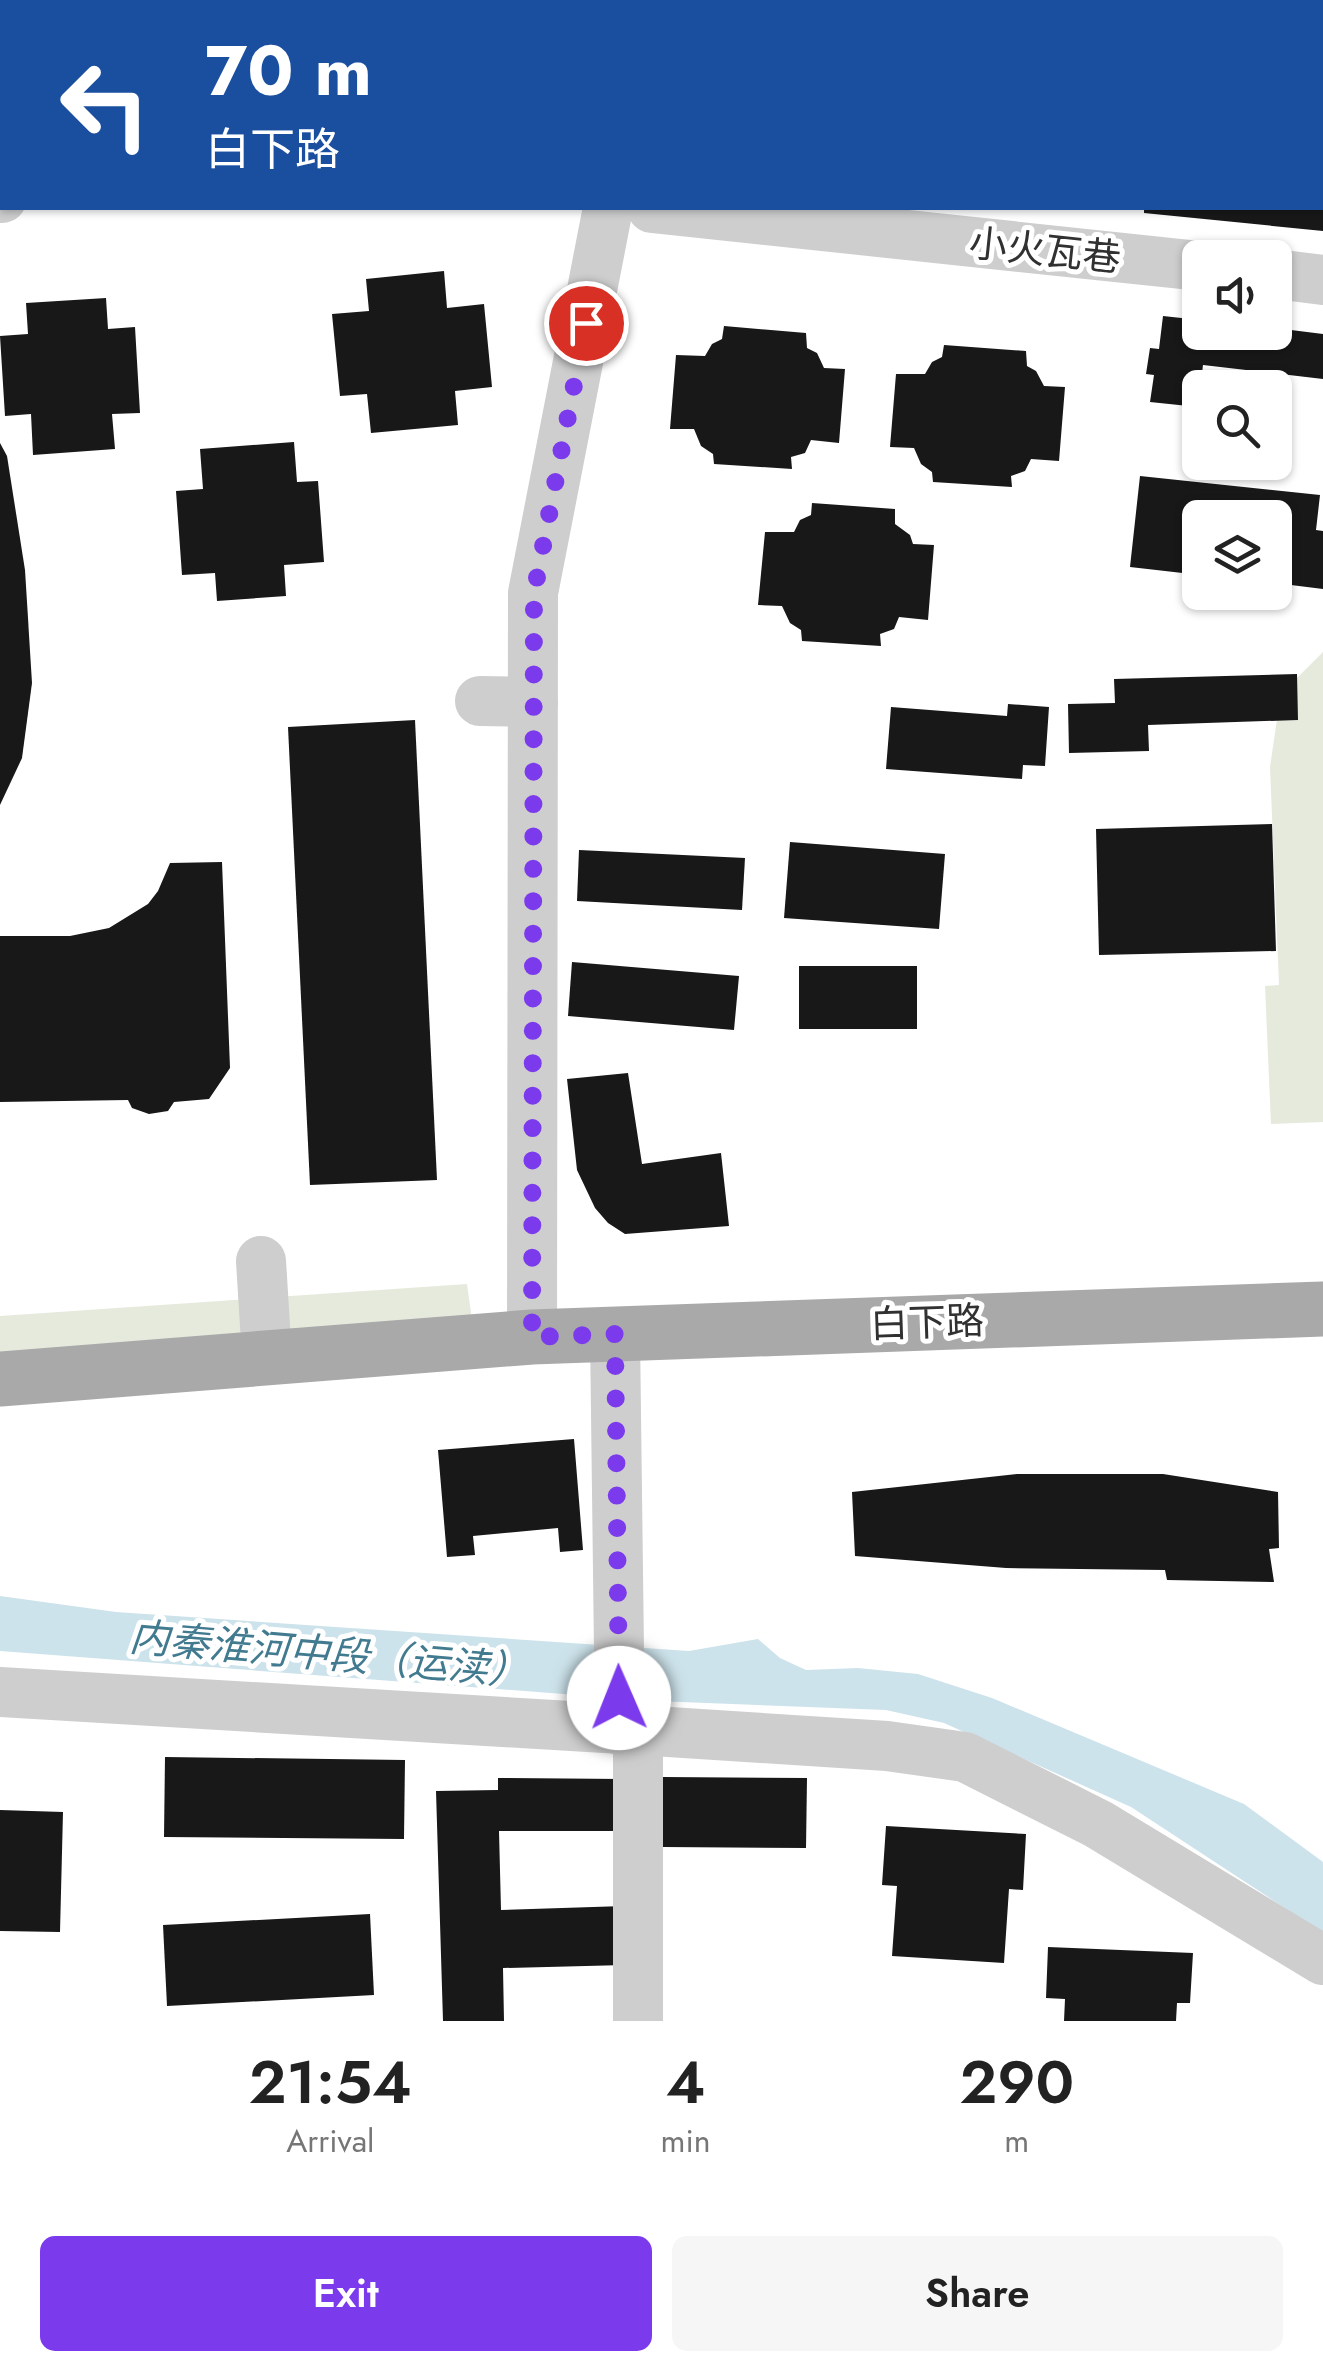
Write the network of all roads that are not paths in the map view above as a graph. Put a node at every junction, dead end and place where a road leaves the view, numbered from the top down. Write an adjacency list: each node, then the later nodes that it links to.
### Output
1 (608, 210): 7 (street)
2 (671, 210): 3 (street, 小火瓦巷)
3 (1182, 264)
4 (1292, 276): 5 (street)
5 (1323, 280)
6 (480, 702): 7 (street)
7 (533, 702): 11 (street)
8 (262, 1261): 12 (street)
9 (1323, 1308): 10 (main road, 白下路)
10 (615, 1334): 11 (main road, 白下路); 15 (street)
11 (532, 1337): 12 (main road, 白下路)
12 (267, 1358): 13 (main road, 白下路)
13 (0, 1378)
14 (0, 1692): 15 (street)
15 (629, 1730): 16 (street); 17 (street)
16 (1323, 1960)
17 (638, 2021)

